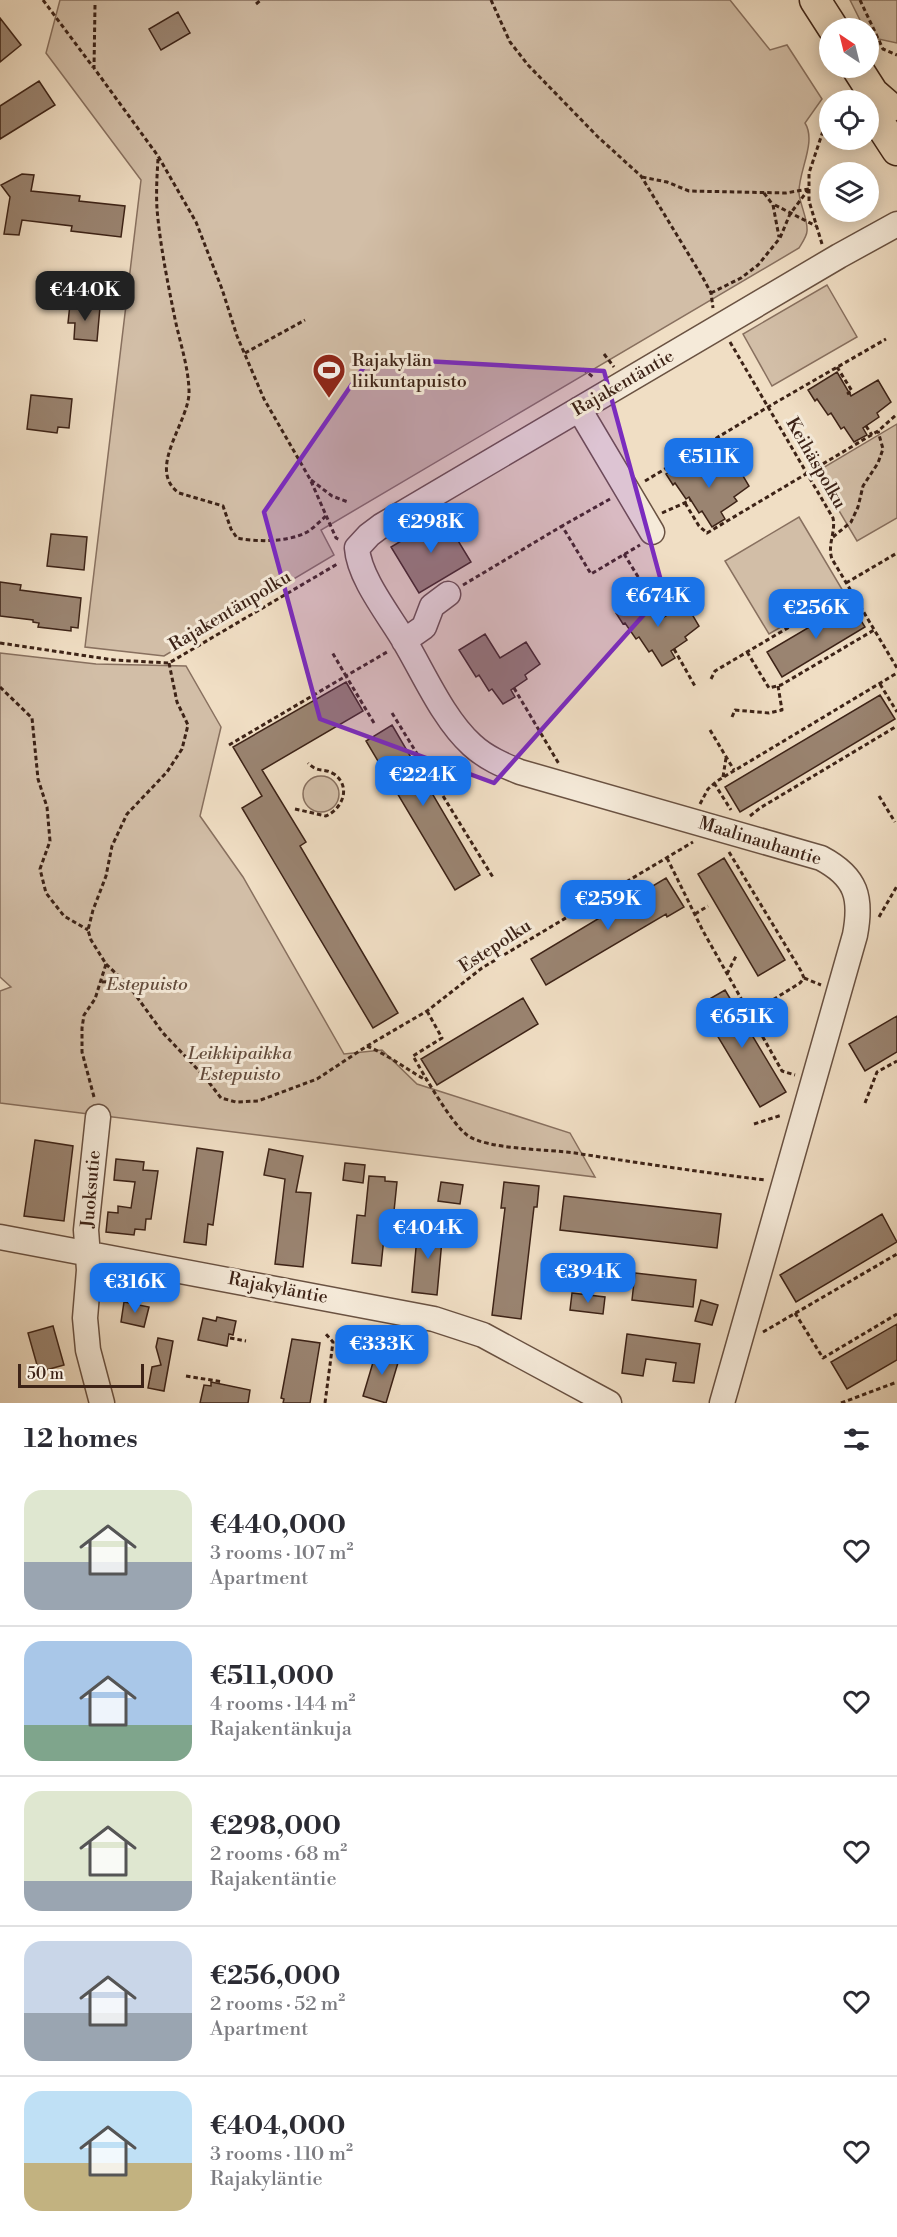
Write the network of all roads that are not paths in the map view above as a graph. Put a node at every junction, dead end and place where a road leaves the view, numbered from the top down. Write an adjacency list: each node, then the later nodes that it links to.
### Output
1 (815, 0): 2 (main road)
2 (827, 18)
3 (879, 98): 4 (main road)
4 (897, 115)
5 (879, 120): 6 (main road)
6 (897, 150)
7 (896, 222): 8 (street, Rajakentäntie)
8 (579, 409): 9 (street); 10 (street, Rajakentäntie)
9 (647, 531)
10 (357, 548): 12 (street, Maalinauhantie)
11 (448, 594): 12 (street)
12 (399, 645): 18 (street, Maalinauhantie)
13 (98, 1117): 15 (street, Juoksutie)
14 (0, 1237): 15 (street, Rajakyläntie)
15 (88, 1252): 16 (street, Juoksutie); 17 (street, Rajakyläntie)
16 (102, 1403)
17 (609, 1403)
18 (722, 1403)

